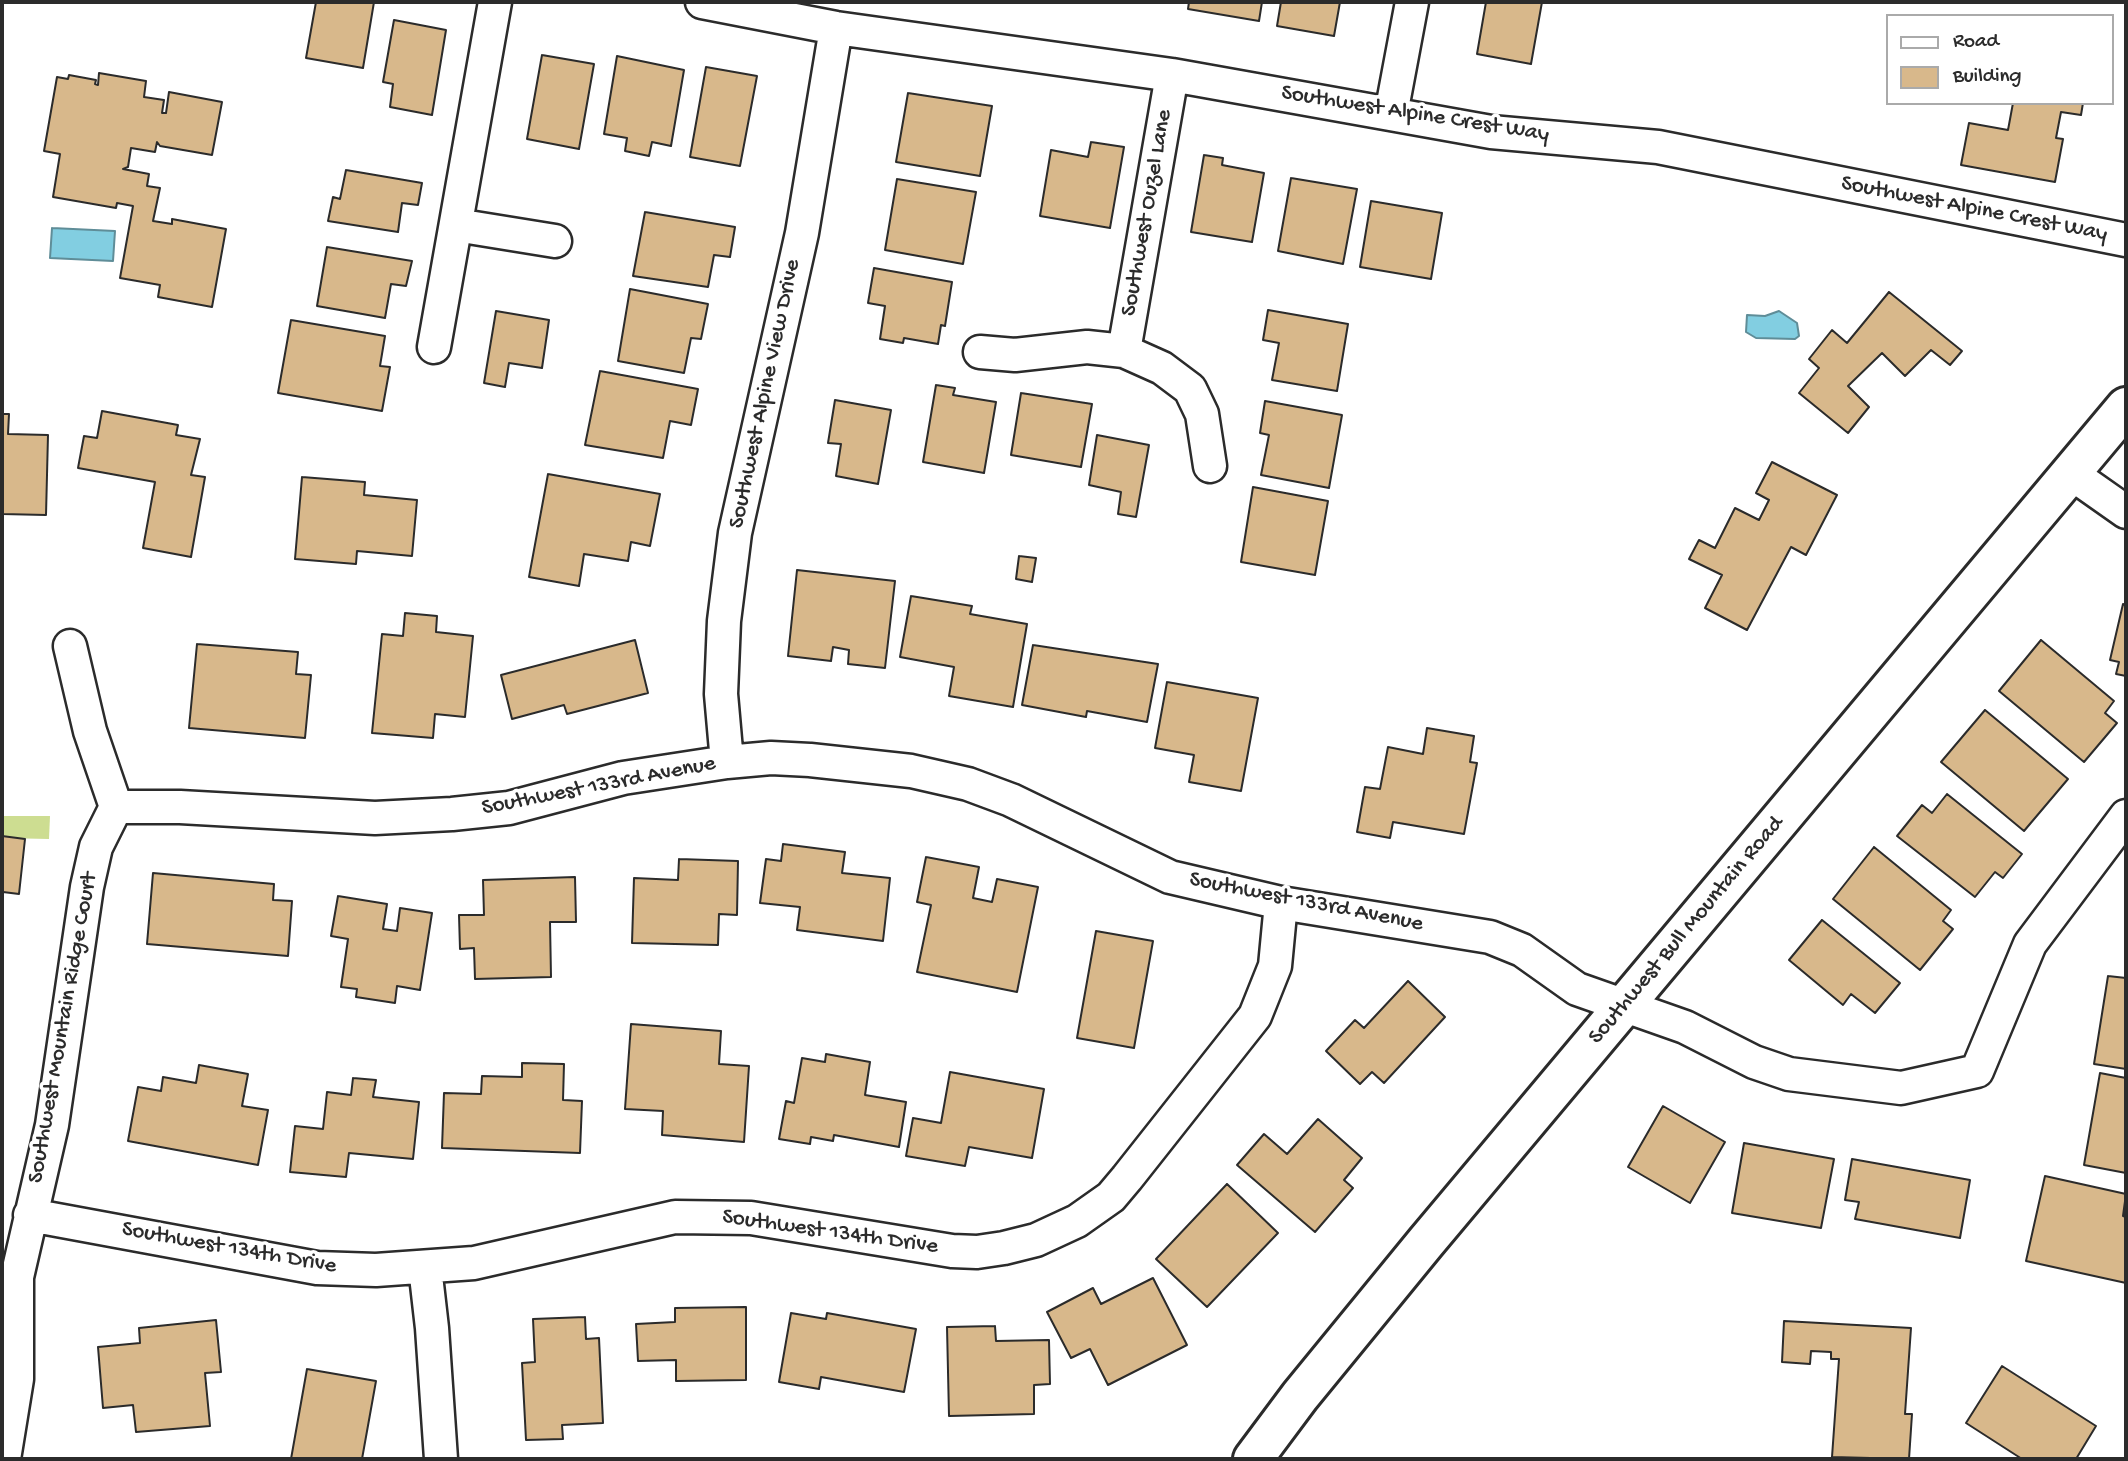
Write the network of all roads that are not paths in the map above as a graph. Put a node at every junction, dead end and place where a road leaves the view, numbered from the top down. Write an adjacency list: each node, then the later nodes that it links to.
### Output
1 (495, 2): 7 (street)
2 (702, 2): 4 (street, Southwest Alpine Crest Way)
3 (1412, 2): 6 (street)
4 (836, 28): 5 (street, Southwest Alpine Crest Way); 18 (street, Southwest Alpine View Drive)
5 (1172, 75): 6 (street, Southwest Alpine Crest Way); 11 (street, Southwest Ouzel Lane)
6 (1391, 114): 8 (street, Southwest Alpine Crest Way)
7 (456, 225): 9 (street); 10 (street)
8 (2126, 240)
9 (555, 241)
10 (435, 347)
11 (1124, 351): 12 (street); 14 (street)
12 (981, 352)
13 (2126, 407): 15 (main road, Southwest Bull Mountain Road)
14 (1210, 466)
15 (2073, 474): 16 (street); 22 (main road, Southwest Bull Mountain Road)
16 (2126, 512)
17 (70, 646): 19 (street)
18 (727, 762): 19 (street, Southwest 133rd Avenue); 21 (street, Southwest 133rd Avenue)
19 (116, 807): 23 (street, Southwest Mountain Ridge Court)
20 (2126, 816): 22 (street, Southwest 133rd Avenue)
21 (1281, 903): 22 (street, Southwest 133rd Avenue); 24 (street, Southwest 134th Drive)
22 (1626, 1004): 27 (main road, Southwest Bull Mountain Road)
23 (30, 1215): 24 (street, Southwest 134th Drive); 25 (street, Southwest Mountain Ridge Court)
24 (425, 1267): 26 (street)
25 (4, 1459)
26 (441, 1459)
27 (1253, 1459)

